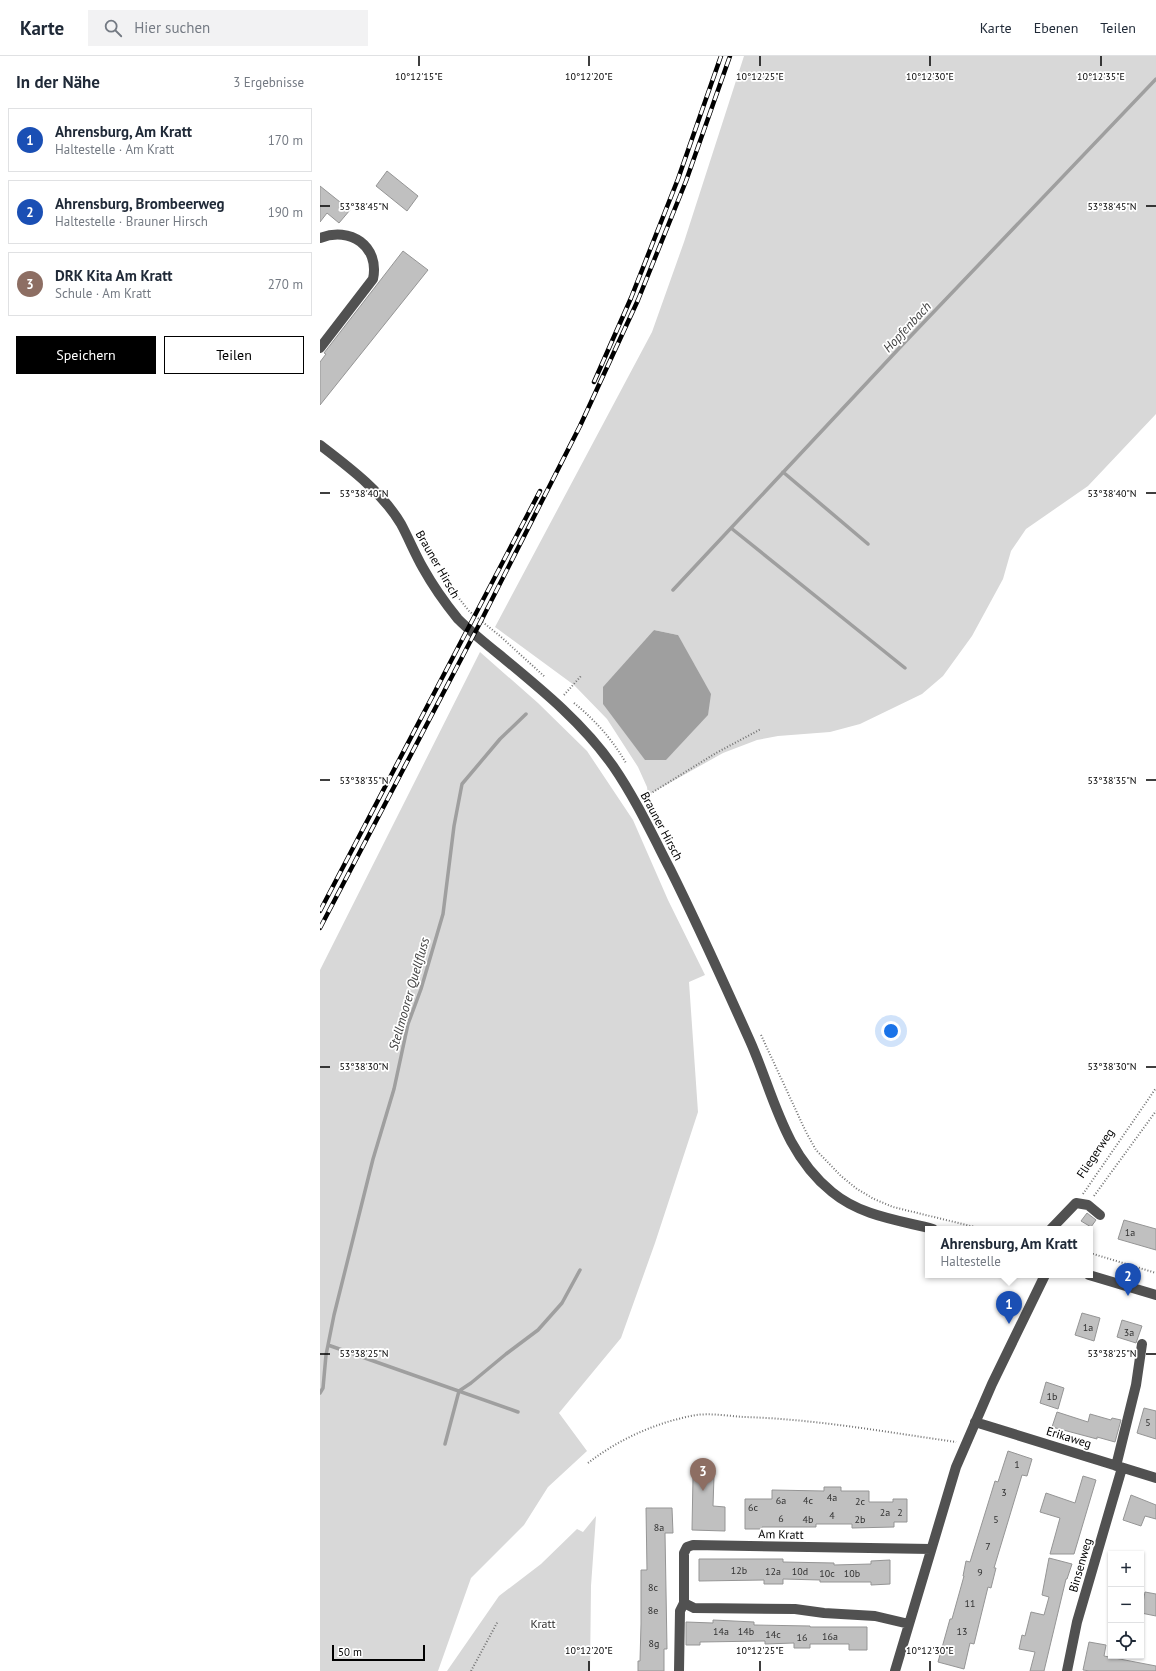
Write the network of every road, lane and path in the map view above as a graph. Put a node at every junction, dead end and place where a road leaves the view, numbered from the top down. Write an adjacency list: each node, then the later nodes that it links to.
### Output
1 (320, 238): 2 (street)
2 (320, 348)
3 (320, 445): 5 (street, Brauner Hirsch)
4 (581, 676): 5 (path)
5 (557, 704): 7 (street, Brauner Hirsch)
6 (761, 729): 7 (path)
7 (636, 803): 14 (street, Brauner Hirsch)
8 (1156, 1088): 10 (path, Fliegerweg)
9 (1156, 1111): 11 (path)
10 (1076, 1203): 11 (street); 13 (street)
11 (1088, 1205): 12 (street)
12 (1100, 1215)
13 (1054, 1226)
14 (925, 1227)
15 (1093, 1254): 16 (path)
16 (1156, 1273)
17 (1093, 1276): 19 (street)
18 (1044, 1278): 21 (street)
19 (1156, 1295)
20 (1142, 1344): 24 (street, Binsenweg)
21 (975, 1422): 22 (street); 24 (street, Erikaweg)
22 (967, 1443): 23 (path); 26 (street)
23 (588, 1463)
24 (1119, 1467): 25 (street, Erikaweg); 33 (street, Binsenweg)
25 (1156, 1478)
26 (931, 1549): 27 (street, Am Kratt); 29 (street)
27 (684, 1603): 29 (street); 31 (street, Am Kratt)
28 (498, 1621): 30 (path)
29 (909, 1624): 32 (street)
30 (471, 1671)
31 (679, 1671)
32 (895, 1671)
33 (1067, 1671)

